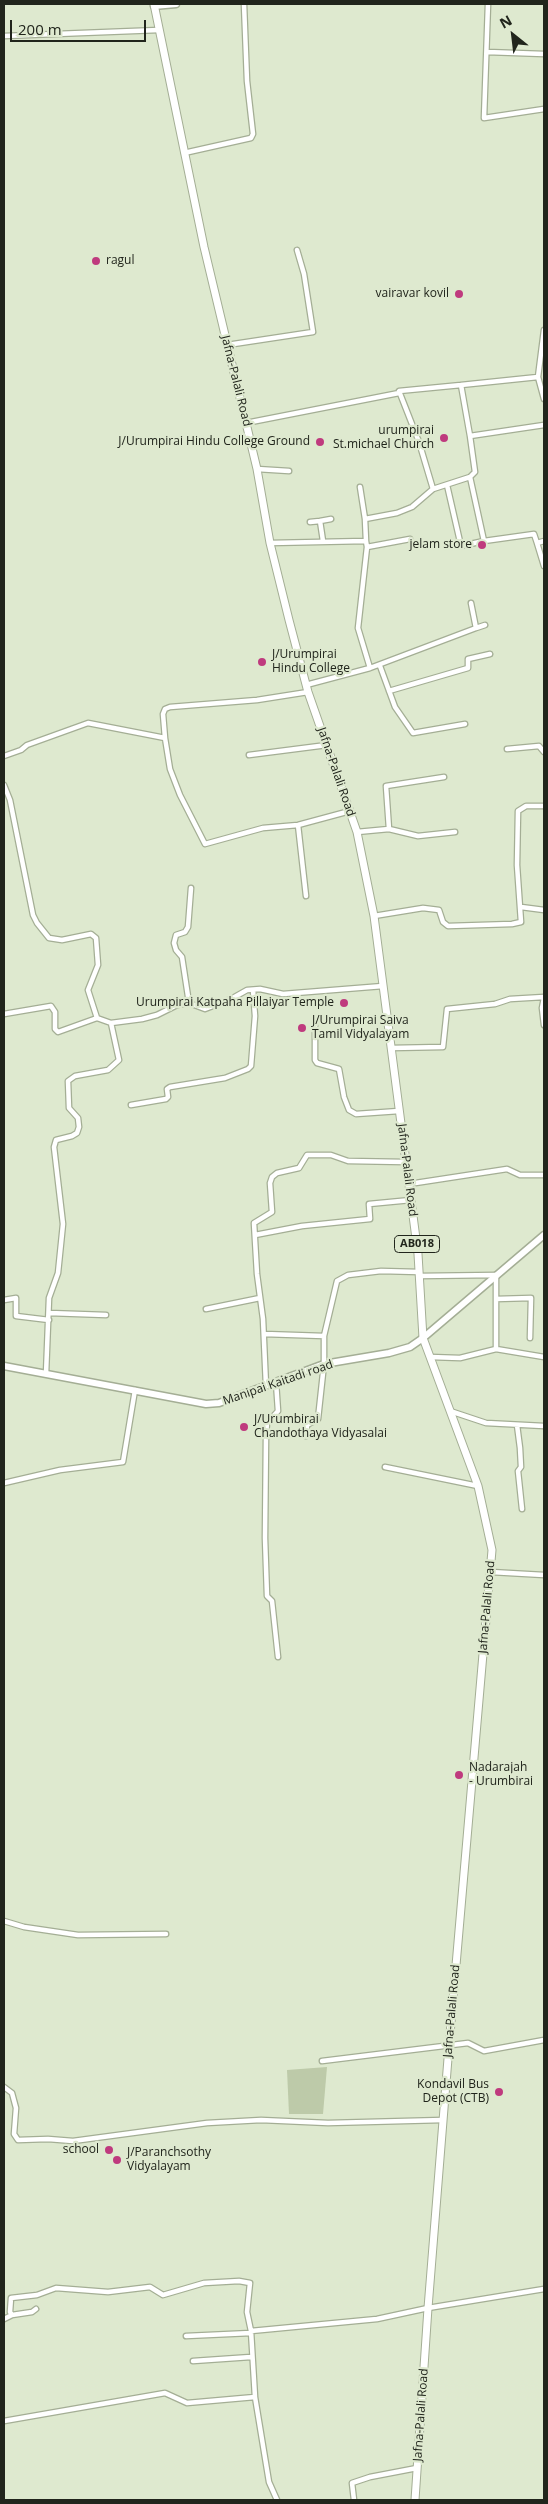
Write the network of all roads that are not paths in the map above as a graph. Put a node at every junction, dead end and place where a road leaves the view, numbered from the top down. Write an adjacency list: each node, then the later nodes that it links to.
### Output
1 (176, 4): 4 (main road)
2 (244, 4): 10 (street)
3 (488, 4): 7 (street)
4 (154, 5): 5 (main road, Jafna-Palali Road / AB018)
5 (159, 30): 6 (street); 10 (main road, Jafna-Palali Road / AB018)
6 (4, 36)
7 (487, 52): 8 (street); 9 (street)
8 (544, 54)
9 (544, 109)
10 (184, 153): 13 (main road, Jafna-Palali Road / AB018)
11 (296, 250): 13 (street)
12 (544, 330): 14 (street)
13 (227, 345): 18 (main road, Jafna-Palali Road / AB018)
14 (538, 377): 15 (street); 17 (street)
15 (461, 385): 16 (street); 20 (street)
16 (399, 393): 18 (street); 26 (street)
17 (544, 398)
18 (246, 423): 21 (main road, Jafna-Palali Road / AB018)
19 (544, 425): 20 (street)
20 (470, 436): 23 (street)
21 (257, 469): 22 (street); 37 (main road, Jafna-Palali Road / AB018)
22 (289, 471)
23 (470, 476): 24 (street); 34 (street)
24 (447, 485): 26 (street); 34 (street)
25 (360, 487): 28 (street)
26 (433, 489): 28 (street)
27 (331, 519): 29 (street)
28 (365, 519): 33 (street)
29 (320, 521): 30 (street); 32 (street)
30 (310, 522)
31 (410, 539): 38 (street)
32 (324, 541): 33 (street); 37 (street)
33 (366, 541): 38 (street)
34 (484, 541): 36 (street)
35 (544, 541): 36 (street)
36 (537, 542): 39 (street)
37 (270, 543): 46 (main road, Jafna-Palali Road / AB018)
38 (367, 547): 45 (street)
39 (544, 566)
40 (471, 603): 42 (street)
41 (484, 626): 42 (street)
42 (476, 628): 44 (street)
43 (490, 654): 47 (street)
44 (380, 666): 45 (street); 47 (street)
45 (370, 668): 46 (street)
46 (307, 688): 49 (street); 50 (main road, Jafna-Palali Road / AB018)
47 (389, 691): 48 (street)
48 (465, 724)
49 (165, 738): 54 (street); 59 (street)
50 (327, 746): 53 (street); 58 (main road, Jafna-Palali Road / AB018)
51 (507, 749): 52 (street)
52 (544, 752)
53 (250, 755)
54 (4, 756)
55 (444, 777): 60 (street)
56 (4, 785): 73 (street)
57 (544, 806): 65 (street)
58 (350, 811): 59 (street); 61 (main road, Jafna-Palali Road / AB018)
59 (298, 825): 64 (street)
60 (388, 829): 61 (street); 62 (street)
61 (357, 832): 67 (main road, Jafna-Palali Road / AB018)
62 (455, 832)
63 (191, 888): 71 (street)
64 (306, 896)
65 (521, 907): 66 (street); 67 (street)
66 (544, 910)
67 (374, 916): 68 (main road, Jafna-Palali Road / AB018)
68 (383, 986): 69 (street); 77 (main road, Jafna-Palali Road / AB018)
69 (253, 990): 71 (street); 78 (street)
70 (544, 997): 75 (street); 77 (street)
71 (190, 1003): 74 (street)
72 (4, 1014): 73 (street)
73 (97, 1018): 74 (street)
74 (111, 1023): 92 (street)
75 (544, 1025)
76 (315, 1026): 79 (street)
77 (391, 1048): 79 (main road, Jafna-Palali Road / AB018)
78 (131, 1105)
79 (399, 1111): 80 (main road, Jafna-Palali Road / AB018)
80 (405, 1162): 82 (main road, Jafna-Palali Road / AB018); 84 (street)
81 (544, 1175): 82 (street)
82 (409, 1184): 83 (main road, Jafna-Palali Road / AB018)
83 (411, 1200): 84 (street); 86 (main road, Jafna-Palali Road / AB018)
84 (255, 1235): 88 (street)
85 (544, 1235): 87 (main road, Manipai Kaitadi road)
86 (419, 1274): 87 (street); 96 (street); 97 (main road, Jafna-Palali Road / AB018)
87 (496, 1275): 89 (street); 97 (main road, Manipai Kaitadi road)
88 (260, 1298): 91 (street); 95 (street)
89 (496, 1299): 98 (street); 99 (street)
90 (4, 1300): 94 (street)
91 (206, 1309)
92 (49, 1312): 93 (street); 94 (street)
93 (106, 1315)
94 (49, 1320): 104 (street)
95 (264, 1334): 96 (street); 106 (street)
96 (324, 1336): 102 (street)
97 (423, 1338): 100 (main road, Jafna-Palali Road / AB018); 102 (main road, Manipai Kaitadi road)
98 (530, 1338)
99 (496, 1349): 100 (street); 101 (street)
100 (430, 1357): 108 (main road, Jafna-Palali Road / AB018)
101 (544, 1357)
102 (324, 1364): 105 (main road, Manipai Kaitadi road); 111 (street)
103 (4, 1366): 104 (main road, Manipai Kaitadi road)
104 (46, 1374): 107 (main road, Manipai Kaitadi road)
105 (276, 1382): 106 (main road, Manipai Kaitadi road); 118 (street)
106 (266, 1386): 107 (main road, Manipai Kaitadi road)
107 (135, 1390): 113 (street)
108 (450, 1411): 109 (street); 114 (main road, Jafna-Palali Road / AB018)
109 (517, 1426): 110 (street); 115 (street)
110 (544, 1426)
111 (306, 1436)
112 (385, 1467): 114 (street)
113 (4, 1483)
114 (478, 1486): 116 (main road, Jafna-Palali Road / AB018)
115 (522, 1509)
116 (490, 1572): 117 (street); 122 (main road, Jafna-Palali Road / AB018)
117 (544, 1575)
118 (278, 1658)
119 (4, 1921): 120 (street)
120 (166, 1934)
121 (544, 2040): 122 (street)
122 (449, 2046): 123 (street); 125 (main road, Jafna-Palali Road / AB018)
123 (322, 2061)
124 (4, 2087): 125 (street)
125 (443, 2120): 127 (main road, Jafna-Palali Road / AB018)
126 (544, 2289): 127 (street)
127 (428, 2308): 131 (street); 137 (main road, Jafna-Palali Road / AB018)
128 (36, 2309): 129 (street)
129 (12, 2315): 130 (street); 131 (street)
130 (4, 2319)
131 (251, 2332): 132 (street); 133 (street)
132 (186, 2336)
133 (251, 2357): 134 (street); 135 (street)
134 (193, 2361)
135 (255, 2397): 136 (street); 138 (street)
136 (4, 2421)
137 (417, 2468): 139 (street); 140 (main road, Jafna-Palali Road / AB018)
138 (277, 2500)
139 (354, 2500)
140 (415, 2500)

